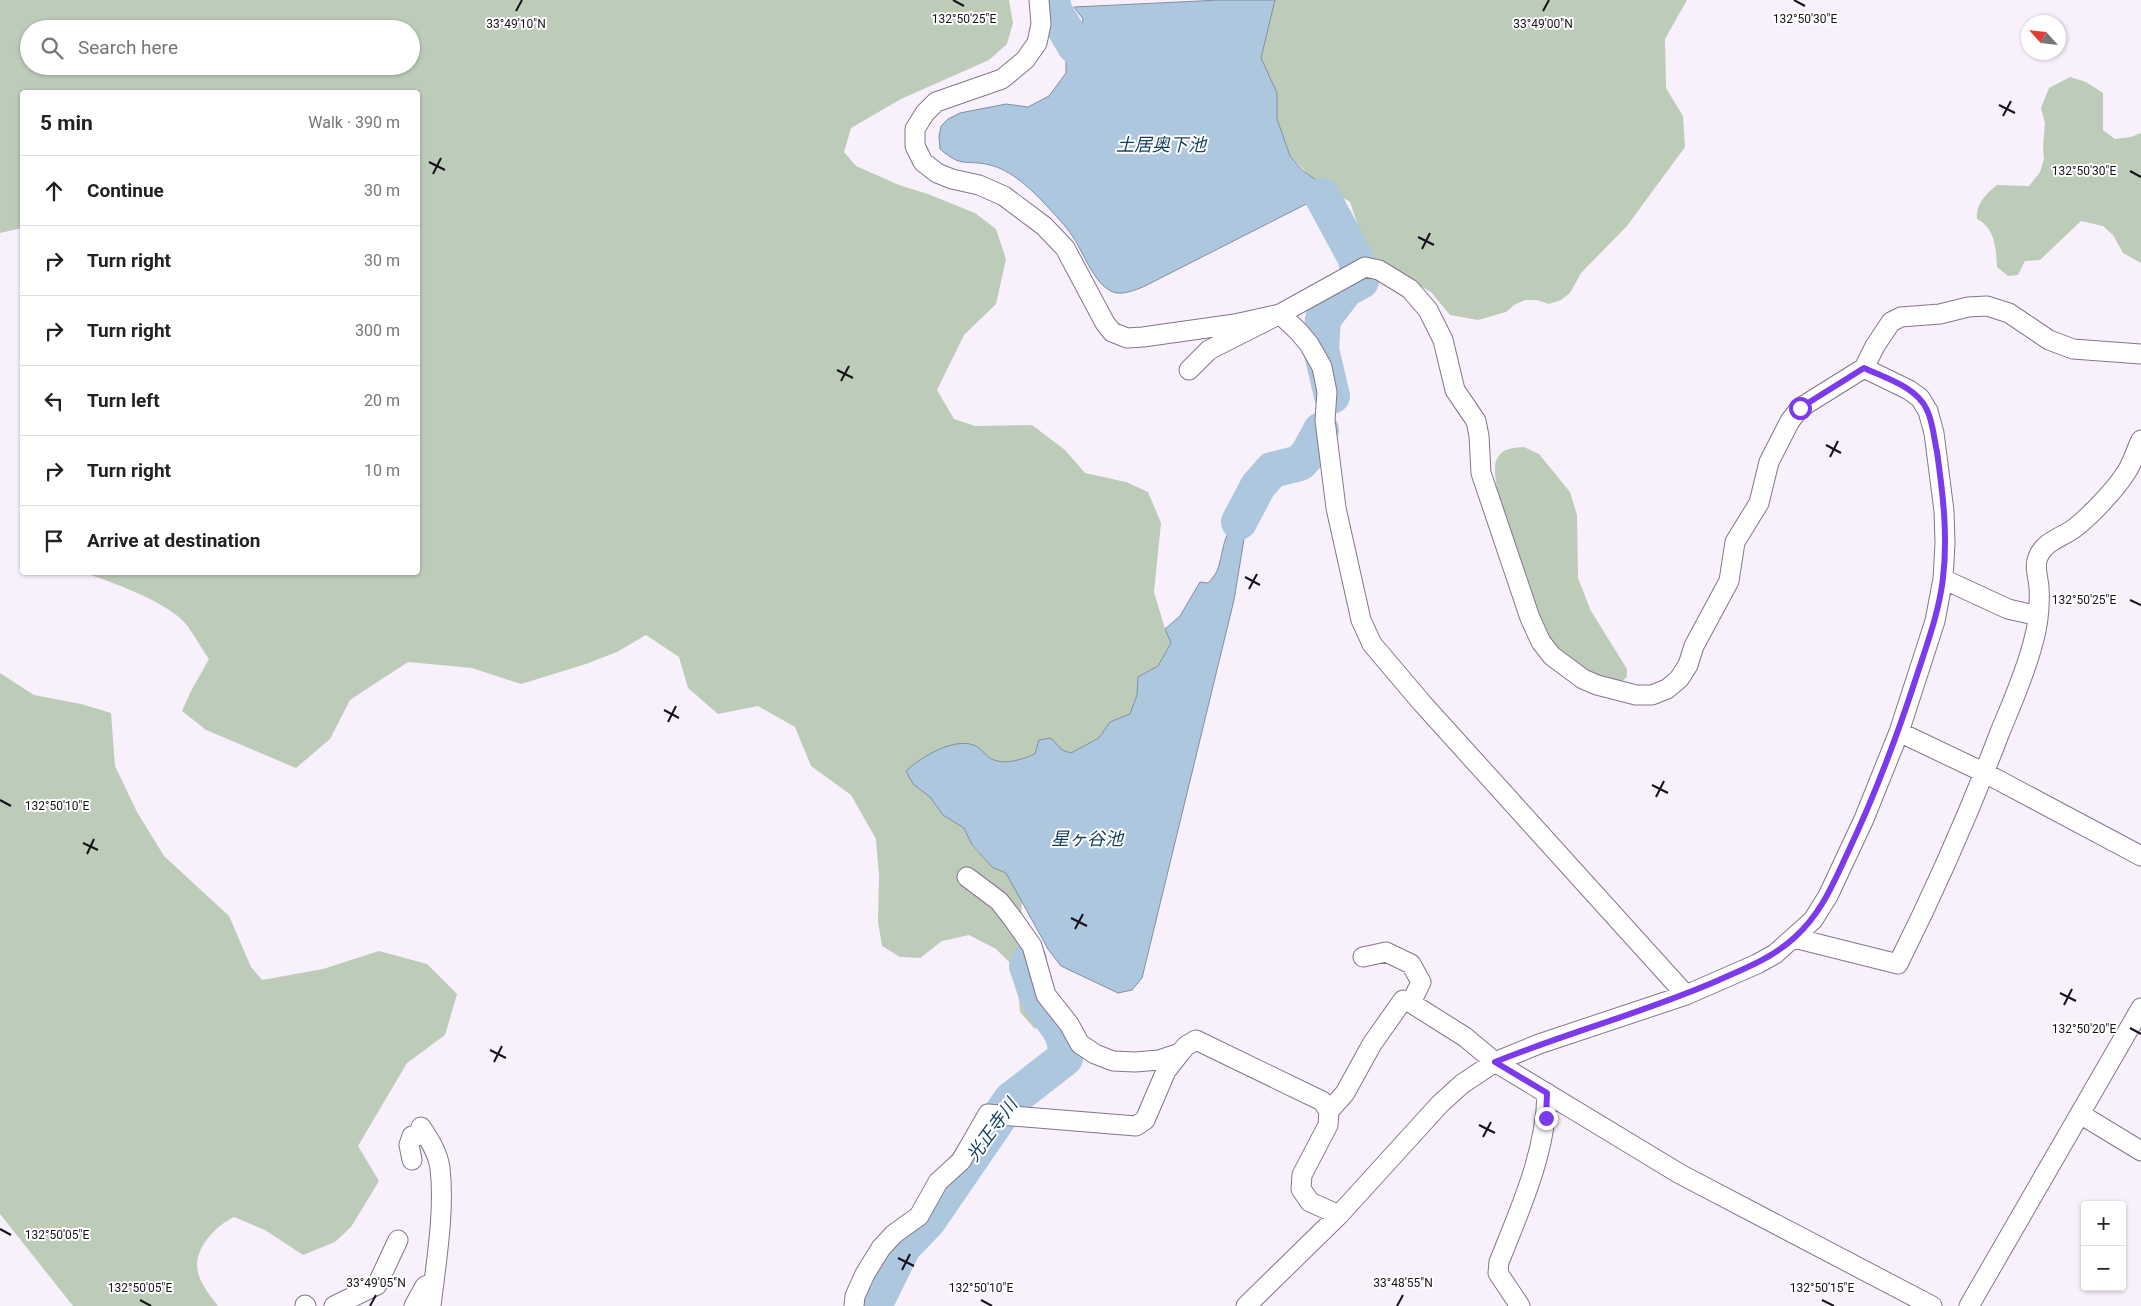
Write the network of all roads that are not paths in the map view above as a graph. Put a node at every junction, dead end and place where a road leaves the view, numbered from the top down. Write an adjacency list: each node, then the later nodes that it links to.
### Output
1 (1040, 0): 2 (street)
2 (1280, 314): 4 (street); 5 (street); 16 (street)
3 (2141, 354): 4 (street)
4 (1864, 368): 8 (street)
5 (1189, 370)
6 (2141, 440): 7 (street)
7 (2134, 475): 9 (street)
8 (1943, 579): 9 (street); 10 (street)
9 (2038, 616): 11 (street)
10 (1898, 732): 11 (street); 14 (street)
11 (1985, 774): 12 (street); 14 (street)
12 (2141, 856)
13 (967, 876): 19 (street)
14 (1794, 938): 16 (street)
15 (1363, 957): 17 (street)
16 (1686, 995): 20 (street)
17 (1411, 1003): 20 (street); 22 (street)
18 (2141, 1008): 23 (street)
19 (1180, 1053): 22 (street); 32 (street)
20 (1495, 1062): 21 (street); 26 (street)
21 (1547, 1093): 34 (street); 35 (street)
22 (1329, 1111): 26 (street)
23 (2080, 1114): 24 (street); 36 (street)
24 (2141, 1151)
25 (412, 1160): 28 (street)
26 (1339, 1214): 33 (street)
27 (398, 1240): 29 (street)
28 (434, 1282): 30 (street); 31 (street)
29 (334, 1306)
30 (414, 1306)
31 (431, 1306)
32 (854, 1306)
33 (1246, 1306)
34 (1520, 1306)
35 (1932, 1306)
36 (1969, 1306)

